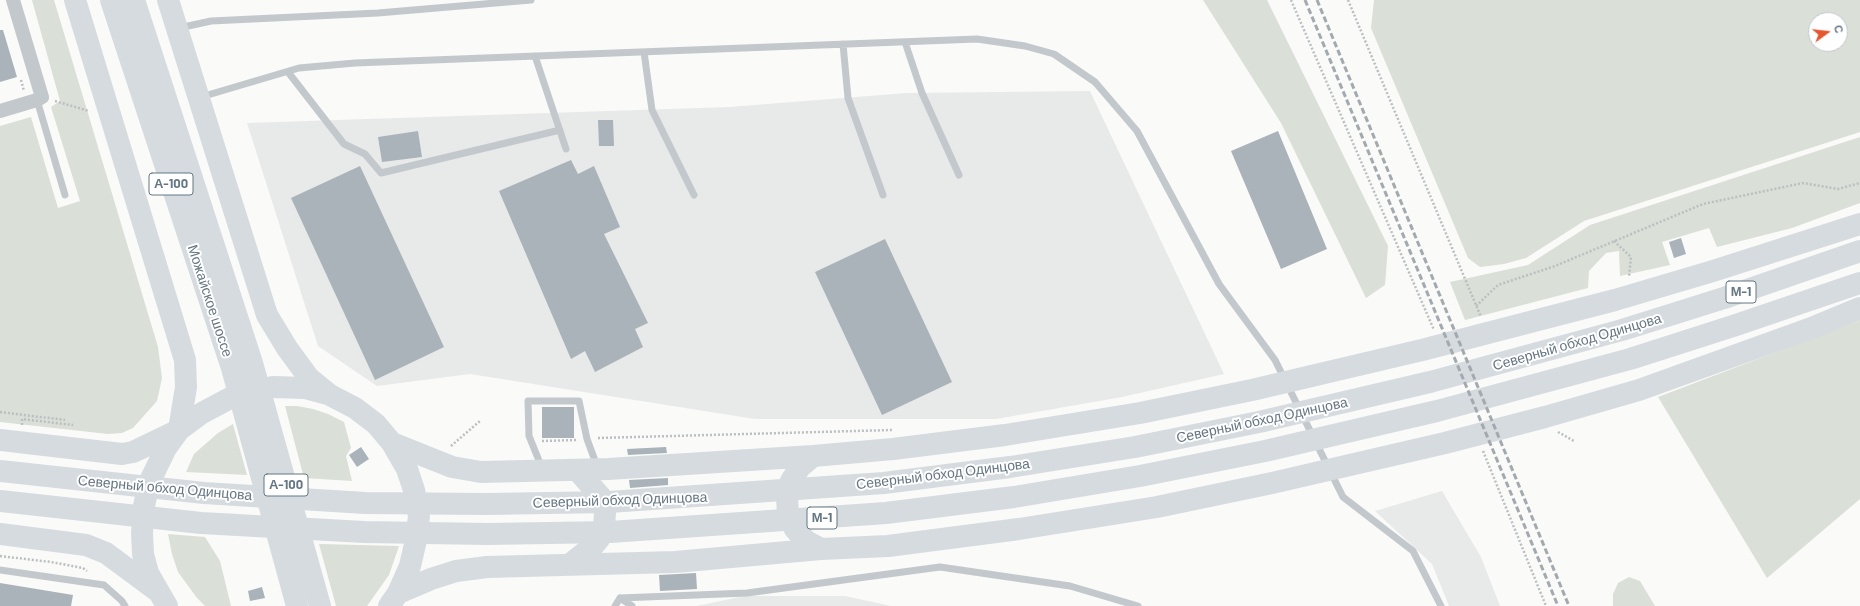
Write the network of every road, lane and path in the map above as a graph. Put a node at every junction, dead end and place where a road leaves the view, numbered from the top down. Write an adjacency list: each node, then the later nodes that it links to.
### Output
1 (13, 0): 18 (street)
2 (75, 0): 44 (main road)
3 (111, 0): 69 (main road, Можайское шоссе / А-100)
4 (134, 0): 70 (main road, Можайское шоссе / А-100)
5 (168, 0): 9 (main road)
6 (531, 0): 9 (lane)
7 (1291, 0): 36 (path)
8 (1348, 0): 33 (path)
9 (177, 28): 17 (main road)
10 (905, 42): 11 (lane); 23 (lane); 74 (lane)
11 (843, 44): 12 (lane); 27 (lane)
12 (644, 52): 13 (lane); 26 (lane)
13 (535, 56): 14 (lane); 21 (lane)
14 (288, 72): 17 (lane); 21 (lane)
15 (20, 77): 16 (path)
16 (18, 93)
17 (198, 98): 37 (main road)
18 (40, 99): 19 (street); 20 (path); 25 (lane)
19 (0, 111)
20 (89, 111)
21 (560, 130): 22 (lane)
22 (566, 149)
23 (959, 175)
24 (1860, 183): 29 (path)
25 (65, 195)
26 (694, 195)
27 (883, 195)
28 (1860, 224): 53 (main road)
29 (1614, 241): 31 (path); 33 (path)
30 (1860, 250): 56 (main road, Северный обход Одинцова / М-1)
31 (1629, 280)
32 (1860, 283): 57 (main road, Северный обход Одинцова / М-1)
33 (1476, 306): 35 (path)
34 (1860, 308): 59 (main road)
35 (1482, 320)
36 (1437, 337)
37 (330, 395): 44 (main road); 50 (main road)
38 (0, 412): 39 (path)
39 (65, 420)
40 (528, 420): 47 (path); 47 (lane); 54 (lane)
41 (480, 421): 52 (path)
42 (73, 425): 43 (path)
43 (29, 427)
44 (179, 430): 48 (main road); 64 (main road)
45 (894, 430): 47 (path)
46 (1554, 430): 49 (path)
47 (587, 438): 55 (lane)
48 (0, 440)
49 (1574, 441)
50 (392, 443): 54 (main road); 66 (main road)
51 (1480, 445): 75 (path)
52 (451, 446)
53 (814, 456): 55 (main road); 59 (main road)
54 (543, 470): 55 (main road)
55 (587, 470): 61 (main road)
56 (0, 471)
57 (0, 501)
58 (0, 534): 64 (main road)
59 (821, 549): 61 (main road)
60 (0, 556): 63 (path)
61 (569, 565): 66 (main road)
62 (0, 570): 63 (lane)
63 (104, 585): 68 (lane)
64 (162, 598)
65 (620, 598): 67 (lane); 71 (lane); 72 (lane)
66 (394, 599)
67 (1118, 603): 73 (lane)
68 (125, 606)
69 (297, 606)
70 (320, 606)
71 (615, 606)
72 (632, 606)
73 (1138, 606)
74 (1441, 606)
75 (1546, 606)

